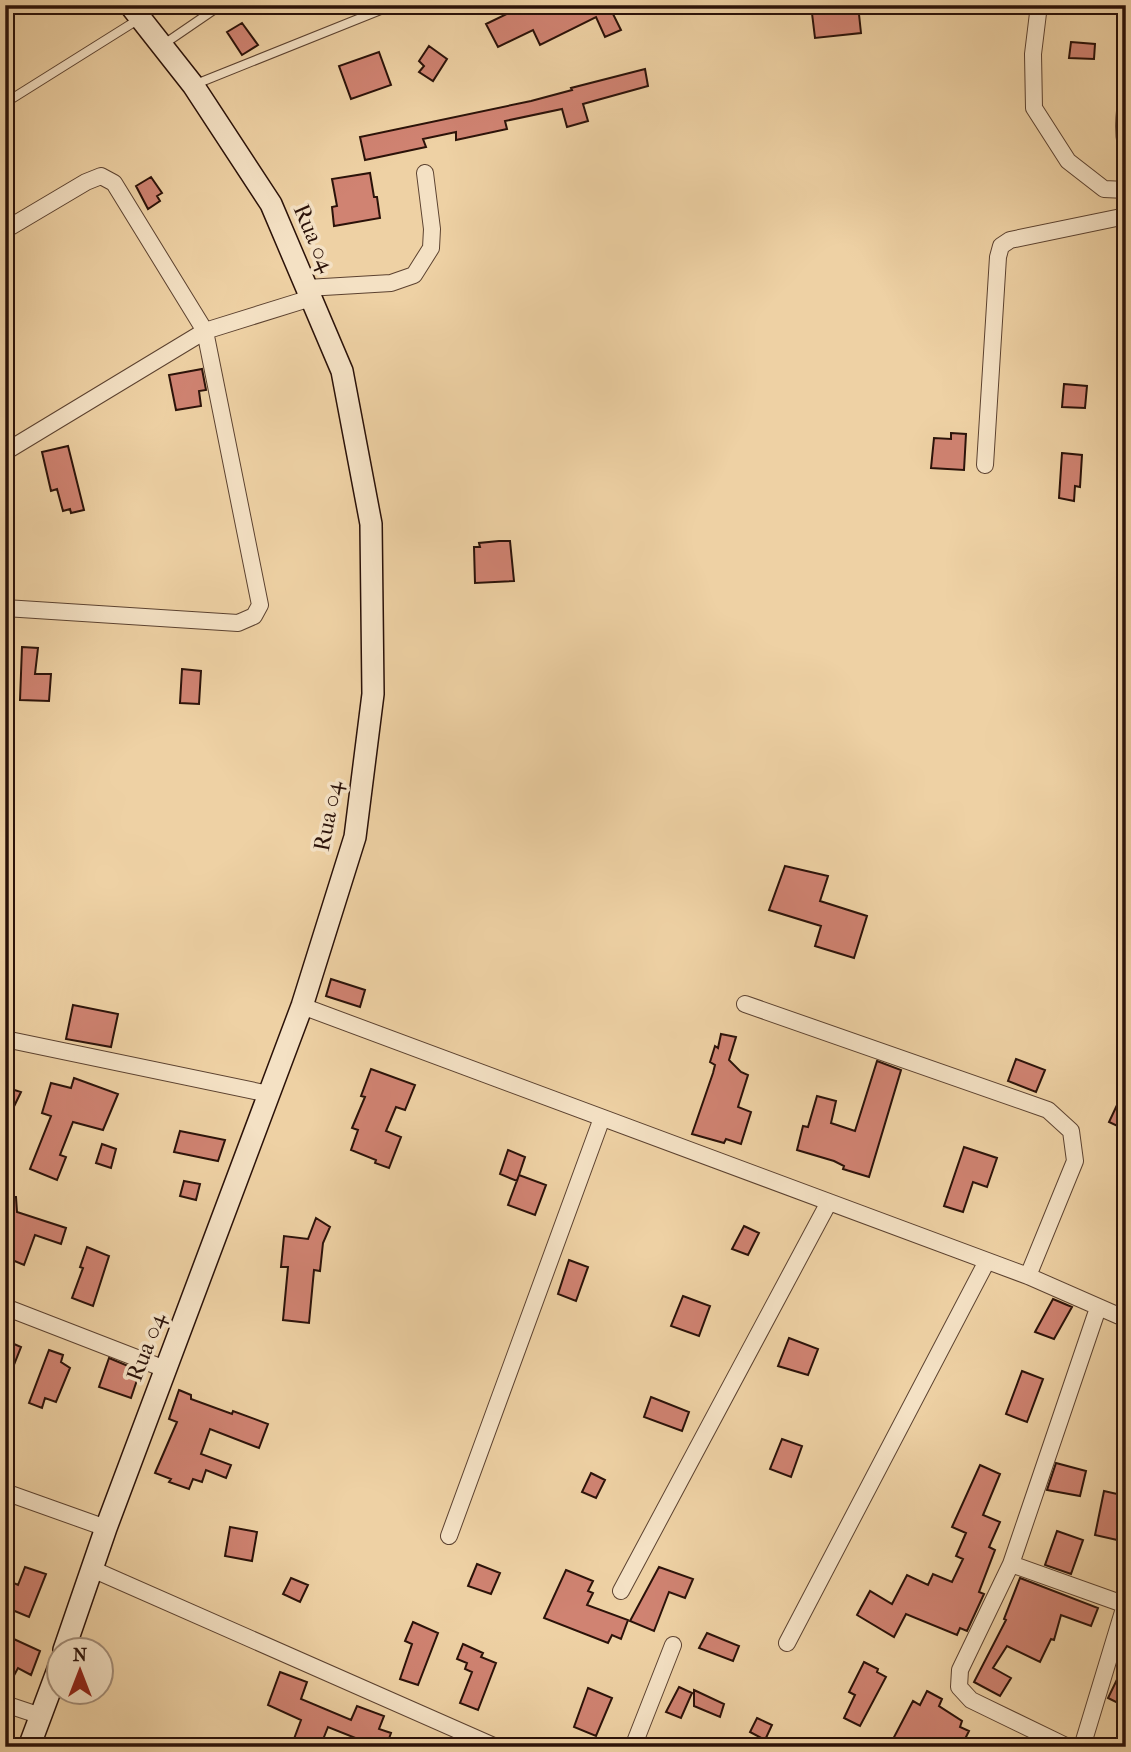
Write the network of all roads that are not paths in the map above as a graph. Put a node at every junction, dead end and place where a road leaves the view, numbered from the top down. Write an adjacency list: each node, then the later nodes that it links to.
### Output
1 (221, 5): 5 (lane)
2 (393, 5): 7 (lane)
3 (1039, 5): 11 (street)
4 (135, 12): 5 (street, Rua 04); 8 (lane)
5 (162, 46): 7 (street, Rua 04)
6 (1126, 67): 9 (lane)
7 (193, 85): 14 (street, Rua 04)
8 (5, 103)
9 (1126, 157)
10 (425, 173): 14 (street)
11 (1126, 190)
12 (1126, 216): 17 (street)
13 (5, 230): 15 (street)
14 (309, 293): 15 (street); 20 (street, Rua 04)
15 (205, 331): 16 (street); 18 (street)
16 (5, 452)
17 (985, 465)
18 (5, 608)
19 (745, 1004): 26 (street)
20 (302, 1006): 22 (street, Rua 04); 23 (street)
21 (5, 1039): 22 (street)
22 (269, 1094): 30 (street, Rua 04)
23 (602, 1118): 24 (street); 33 (street)
24 (829, 1202): 25 (street); 36 (street)
25 (988, 1261): 26 (street); 39 (street)
26 (1028, 1276): 28 (street)
27 (5, 1307): 30 (street)
28 (1098, 1307): 29 (street); 34 (street)
29 (1126, 1319)
30 (165, 1369): 32 (street, Rua 04)
31 (5, 1492): 32 (street)
32 (106, 1528): 35 (street, Rua 04)
33 (449, 1536)
34 (1011, 1564): 37 (street); 47 (street)
35 (92, 1569): 38 (street, Rua 04); 45 (street)
36 (621, 1591)
37 (1126, 1605): 48 (street)
38 (69, 1636)
39 (787, 1643)
40 (673, 1645): 46 (street)
41 (46, 1702): 43 (street)
42 (5, 1704): 43 (street)
43 (41, 1716): 44 (street)
44 (29, 1747)
45 (496, 1747)
46 (633, 1747)
47 (1068, 1747)
48 (1082, 1747)

